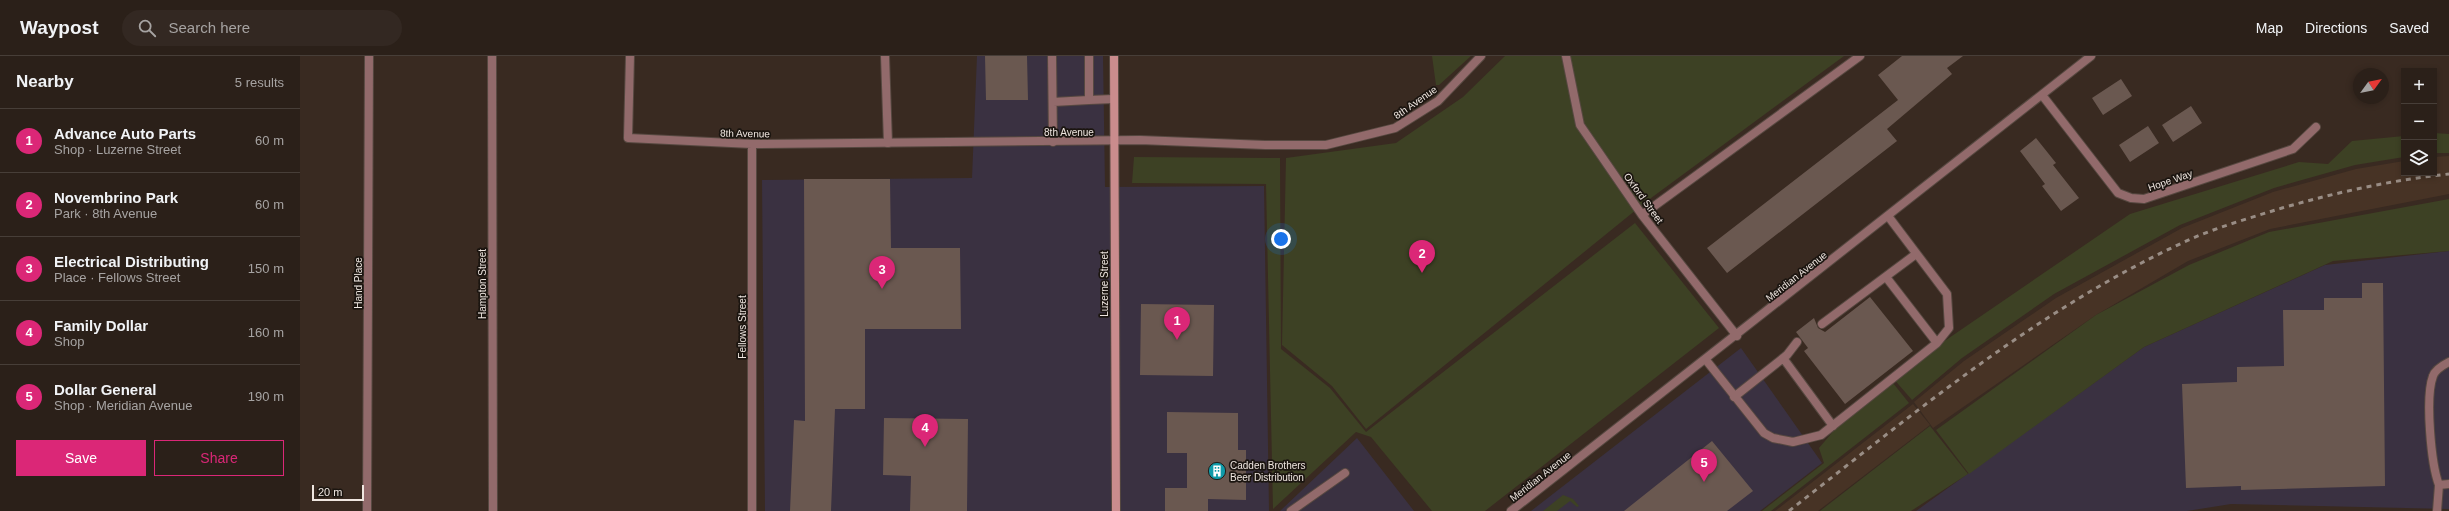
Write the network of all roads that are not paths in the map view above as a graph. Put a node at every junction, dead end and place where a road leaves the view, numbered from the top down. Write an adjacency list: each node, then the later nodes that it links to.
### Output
1 (369, 56): 37 (street, Hand Place)
2 (492, 56): 38 (street, Hampton Street)
3 (630, 56): 20 (street, 8th Avenue)
4 (885, 56): 19 (street)
5 (1052, 56): 15 (street)
6 (1089, 56): 14 (street)
7 (1114, 56): 13 (street, Luzerne Street)
8 (1481, 56): 17 (street, 8th Avenue)
9 (1566, 56): 21 (street, Oxford Street)
10 (1860, 56): 21 (street)
11 (2091, 56): 12 (street, Meridian Avenue)
12 (2042, 95): 16 (street, Hope Way); 22 (street, Meridian Avenue)
13 (1114, 99): 14 (street); 17 (street, Luzerne Street)
14 (1089, 100): 15 (street)
15 (1053, 102): 18 (street)
16 (2316, 127)
17 (1114, 141): 18 (street, 8th Avenue); 40 (street, Luzerne Street)
18 (1053, 142): 19 (street, 8th Avenue)
19 (888, 143): 20 (street, 8th Avenue)
20 (752, 144): 39 (street, Fellows Street)
21 (1642, 215): 26 (street, Oxford Street)
22 (1888, 216): 23 (street); 26 (street, Meridian Avenue)
23 (1916, 254): 24 (street); 28 (street)
24 (1886, 277): 25 (street); 28 (street)
25 (1822, 324)
26 (1737, 336): 30 (street, Meridian Avenue)
27 (1798, 342): 29 (street)
28 (1937, 343): 33 (street)
29 (1783, 358): 32 (street); 33 (street)
30 (1706, 360): 32 (street); 42 (street, Meridian Avenue)
31 (2449, 362): 36 (street)
32 (1734, 397): 33 (street)
33 (1833, 426)
34 (1345, 473): 41 (street)
35 (2449, 484): 36 (street)
36 (2439, 485): 43 (street)
37 (367, 511)
38 (493, 511)
39 (752, 511)
40 (1116, 511)
41 (1291, 511)
42 (1511, 511)
43 (2437, 511)

